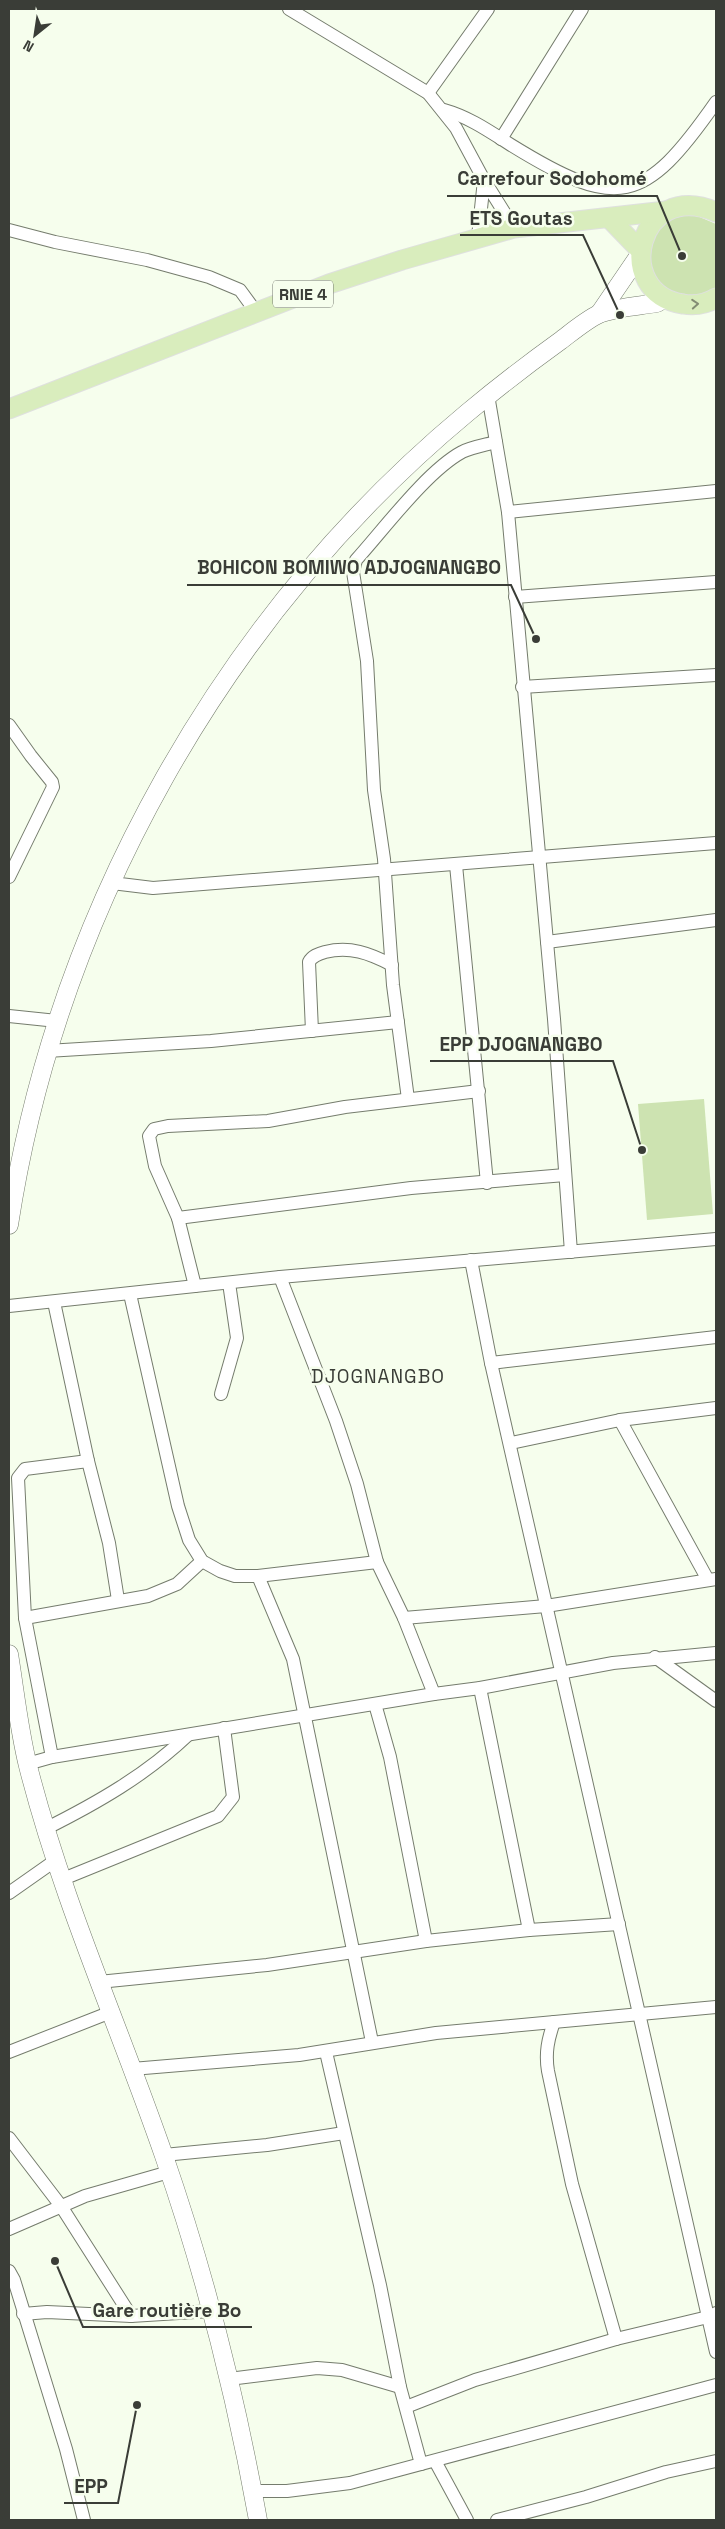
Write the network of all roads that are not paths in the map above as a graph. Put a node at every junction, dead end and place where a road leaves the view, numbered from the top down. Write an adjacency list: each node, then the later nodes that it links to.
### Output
1 (289, 9): 4 (street)
2 (485, 9): 4 (street)
3 (582, 9): 7 (street)
4 (428, 93): 6 (street)
5 (716, 102): 7 (street)
6 (444, 110): 7 (street); 8 (street)
7 (501, 139)
8 (484, 180): 12 (street); 14 (street)
9 (666, 211): 10 (main road, RNIE 4); 11 (main road, RNIE 4); 15 (main road, RNIE 4)
10 (716, 212)
11 (609, 218): 12 (main road, RNIE 4); 15 (main road)
12 (514, 228): 14 (main road, RNIE 4)
13 (9, 230): 18 (street)
14 (478, 237): 18 (main road, RNIE 4)
15 (640, 252): 16 (main road); 19 (main road)
16 (665, 298): 17 (main road, one-way to 17); 19 (main road)
17 (716, 298)
18 (256, 312): 21 (main road, RNIE 4)
19 (599, 314): 20 (main road)
20 (488, 395): 22 (street); 35 (main road)
21 (9, 409)
22 (496, 442): 24 (street); 33 (street)
23 (716, 491): 24 (street)
24 (508, 512): 26 (street)
25 (716, 582): 26 (street)
26 (515, 597): 28 (street)
27 (716, 675): 28 (street)
28 (522, 687): 31 (street)
29 (9, 725): 34 (street)
30 (716, 843): 31 (street)
31 (538, 858): 32 (street); 37 (street)
32 (456, 865): 33 (street); 44 (street)
33 (384, 870): 35 (street); 38 (street)
34 (9, 877)
35 (112, 883): 40 (main road)
36 (716, 920): 37 (street)
37 (546, 942): 46 (street)
38 (392, 965): 41 (street); 42 (street)
39 (9, 1016): 40 (street)
40 (57, 1021): 43 (main road)
41 (398, 1022): 42 (street); 45 (street)
42 (312, 1031): 43 (street)
43 (47, 1051): 49 (main road)
44 (479, 1091): 45 (street); 47 (street)
45 (408, 1099): 48 (street)
46 (565, 1175): 47 (street); 51 (street)
47 (487, 1182): 48 (street)
48 (178, 1218): 55 (street)
49 (9, 1225)
50 (716, 1239): 51 (street)
51 (570, 1252): 52 (street)
52 (471, 1260): 53 (street); 60 (street)
53 (280, 1277): 54 (street); 67 (street)
54 (229, 1283): 55 (street); 61 (street)
55 (195, 1286): 56 (street)
56 (130, 1294): 57 (street); 66 (street)
57 (54, 1302): 58 (street); 65 (street)
58 (9, 1306)
59 (716, 1337): 60 (street)
60 (491, 1363): 64 (street)
61 (221, 1394)
62 (716, 1408): 63 (street)
63 (620, 1420): 64 (street); 69 (street)
64 (511, 1443): 71 (street)
65 (88, 1461): 70 (street); 72 (street)
66 (202, 1561): 68 (street); 70 (street)
67 (377, 1562): 68 (street); 73 (street)
68 (258, 1576): 82 (street)
69 (712, 1579): 71 (street)
70 (118, 1600): 72 (street)
71 (546, 1606): 73 (street); 77 (street)
72 (25, 1618): 85 (street)
73 (404, 1618): 79 (street)
74 (716, 1653): 76 (street)
75 (9, 1654): 86 (main road)
76 (655, 1658): 77 (street); 80 (street)
77 (563, 1673): 78 (street); 91 (street)
78 (480, 1688): 79 (street); 92 (street)
79 (434, 1694): 81 (street)
80 (716, 1701)
81 (376, 1704): 82 (street); 93 (street)
82 (306, 1714): 83 (street); 94 (street)
83 (224, 1728): 84 (street); 89 (street)
84 (188, 1735): 85 (street); 87 (street)
85 (52, 1757): 86 (street)
86 (28, 1764): 87 (main road)
87 (46, 1829): 88 (main road)
88 (56, 1860): 89 (main road); 90 (street)
89 (63, 1879): 95 (main road)
90 (9, 1893)
91 (619, 1924): 92 (street); 98 (street)
92 (529, 1930): 93 (street)
93 (426, 1941): 94 (street)
94 (355, 1953): 95 (street); 100 (street)
95 (99, 1982): 97 (main road)
96 (716, 2007): 98 (street)
97 (111, 2012): 101 (street); 103 (main road)
98 (641, 2015): 99 (street); 113 (street)
99 (554, 2022): 100 (street); 115 (street)
100 (372, 2042): 102 (street)
101 (9, 2052)
102 (326, 2052): 103 (street); 104 (street)
103 (132, 2069): 106 (main road)
104 (344, 2134): 106 (street); 119 (street)
105 (9, 2138): 108 (street)
106 (164, 2155): 107 (main road)
107 (169, 2172): 108 (street); 111 (main road)
108 (61, 2206): 109 (street); 114 (street)
109 (9, 2229)
110 (9, 2271): 112 (street)
111 (211, 2311): 114 (street); 117 (main road)
112 (23, 2314): 114 (street); 125 (street)
113 (712, 2315): 115 (street); 116 (street)
114 (131, 2316)
115 (616, 2339): 120 (street)
116 (716, 2352)
117 (229, 2379): 119 (street); 124 (main road)
118 (716, 2385): 121 (street)
119 (400, 2387): 120 (street)
120 (406, 2407): 123 (street)
121 (435, 2461): 123 (street); 127 (street)
122 (716, 2461): 128 (street)
123 (421, 2464): 124 (street)
124 (252, 2491): 126 (main road)
125 (84, 2520)
126 (256, 2520)
127 (467, 2520)
128 (497, 2520)

